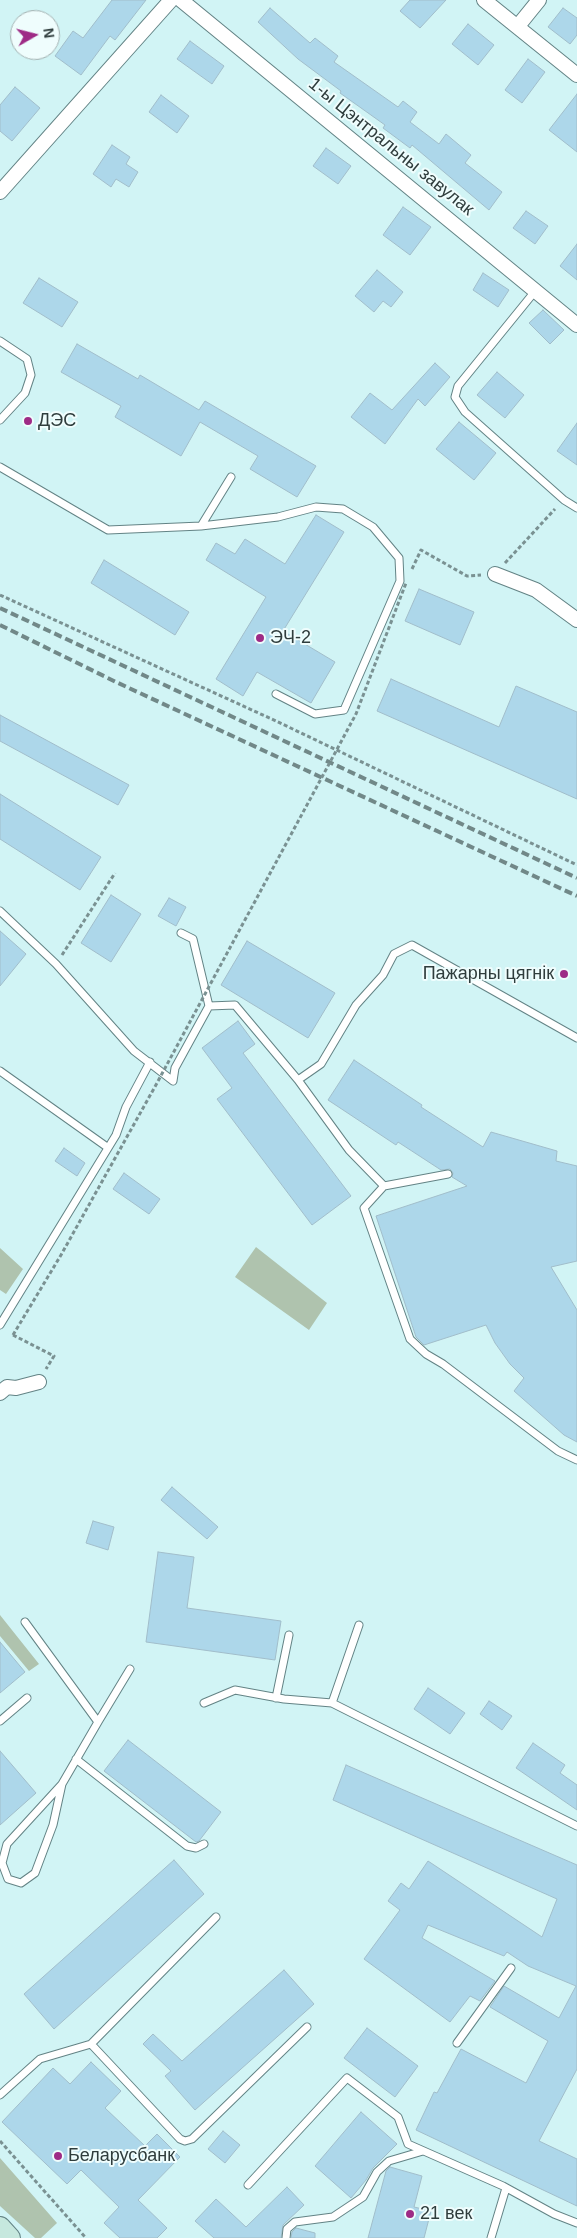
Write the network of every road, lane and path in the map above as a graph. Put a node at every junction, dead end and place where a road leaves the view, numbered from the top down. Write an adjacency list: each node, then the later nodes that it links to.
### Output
1 (171, 0): 7 (street)
2 (181, 0): 8 (street, 1-ы Цэнтральны завулак)
3 (484, 0): 5 (street)
4 (539, 0): 5 (street)
5 (518, 26): 6 (street)
6 (577, 75)
7 (0, 192)
8 (536, 290): 9 (street, 1-ы Цэнтральны завулак); 14 (lane)
9 (577, 325)
10 (0, 341): 11 (lane)
11 (0, 420)
12 (0, 467): 16 (lane)
13 (231, 477): 16 (lane)
14 (564, 500): 15 (lane); 17 (path)
15 (577, 508)
16 (201, 526): 20 (lane)
17 (495, 574): 19 (street); 35 (path, bridge)
18 (0, 595): 21 (path)
19 (577, 620)
20 (276, 694)
21 (577, 865)
22 (115, 873): 25 (path)
23 (0, 911): 25 (lane)
24 (182, 934): 26 (lane)
25 (56, 964): 28 (lane)
26 (209, 1006): 28 (lane); 30 (lane)
27 (577, 1038): 30 (lane)
28 (150, 1062): 31 (lane)
29 (0, 1071): 31 (lane)
30 (298, 1080): 33 (lane)
31 (107, 1148): 34 (lane)
32 (448, 1174): 33 (lane)
33 (384, 1186): 37 (lane)
34 (0, 1325)
35 (39, 1382): 36 (street)
36 (0, 1393)
37 (577, 1460)
38 (25, 1622): 47 (lane)
39 (359, 1625): 45 (lane)
40 (289, 1635): 43 (lane)
41 (130, 1669): 47 (lane)
42 (27, 1698): 46 (lane)
43 (276, 1698): 44 (lane); 45 (lane)
44 (204, 1703)
45 (332, 1704): 50 (lane)
46 (0, 1721)
47 (98, 1722): 48 (lane)
48 (76, 1759): 49 (lane); 51 (lane)
49 (62, 1784): 49 (lane)
50 (577, 1826)
51 (204, 1844)
52 (216, 1917): 56 (lane)
53 (511, 1968): 55 (lane)
54 (307, 2027): 56 (lane)
55 (457, 2043)
56 (91, 2044): 57 (lane)
57 (0, 2095)
58 (0, 2141): 65 (path)
59 (423, 2151): 60 (lane); 61 (lane); 66 (lane)
60 (248, 2185)
61 (506, 2188): 62 (lane); 67 (lane)
62 (577, 2223)
63 (0, 2227): 64 (main road)
64 (10, 2238)
65 (86, 2238)
66 (286, 2238)
67 (491, 2238)

